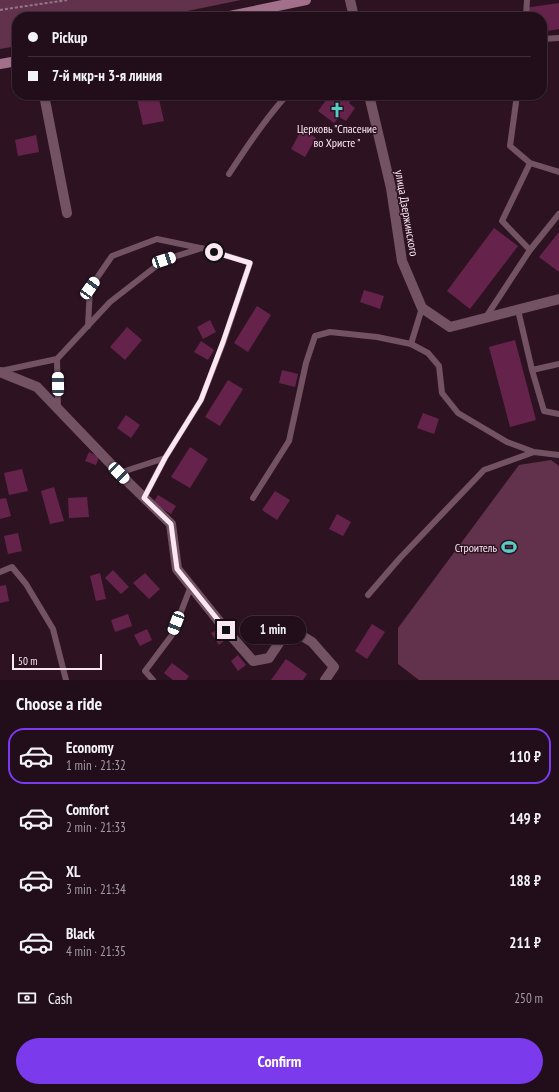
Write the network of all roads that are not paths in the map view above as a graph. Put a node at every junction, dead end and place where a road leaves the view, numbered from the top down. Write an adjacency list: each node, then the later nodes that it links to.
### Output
1 (306, 0): 4 (street)
2 (350, 0): 5 (street)
3 (527, 0): 6 (lane)
4 (249, 12)
5 (353, 12)
6 (526, 12)
7 (559, 38): 8 (lane)
8 (547, 39)
9 (12, 61): 10 (street)
10 (0, 64)
11 (45, 100): 18 (street)
12 (283, 100): 17 (lane)
13 (370, 100): 23 (street, улица Дзержинского)
14 (516, 100): 15 (lane)
15 (530, 163): 16 (lane); 21 (lane)
16 (559, 172)
17 (229, 174)
18 (67, 213)
19 (559, 214): 21 (lane)
20 (202, 248): 26 (lane); 26 (lane); 36 (lane)
21 (530, 250): 25 (lane)
22 (559, 299): 24 (street)
23 (422, 308): 25 (street); 27 (lane)
24 (518, 310): 25 (street); 30 (lane)
25 (486, 317)
26 (88, 326): 28 (lane)
27 (412, 344): 34 (lane); 39 (lane)
28 (57, 359): 31 (lane); 32 (lane)
29 (559, 364): 30 (lane)
30 (532, 370): 33 (lane)
31 (0, 372): 32 (street)
32 (58, 409): 37 (street)
33 (559, 414)
34 (534, 452): 35 (lane); 42 (lane)
35 (559, 455)
36 (165, 458): 37 (lane); 38 (lane)
37 (119, 473): 38 (street)
38 (144, 498): 41 (street)
39 (253, 498)
40 (0, 572): 43 (lane)
41 (191, 586): 44 (lane); 45 (street)
42 (368, 595)
43 (66, 680)
44 (153, 680)
45 (325, 680)

